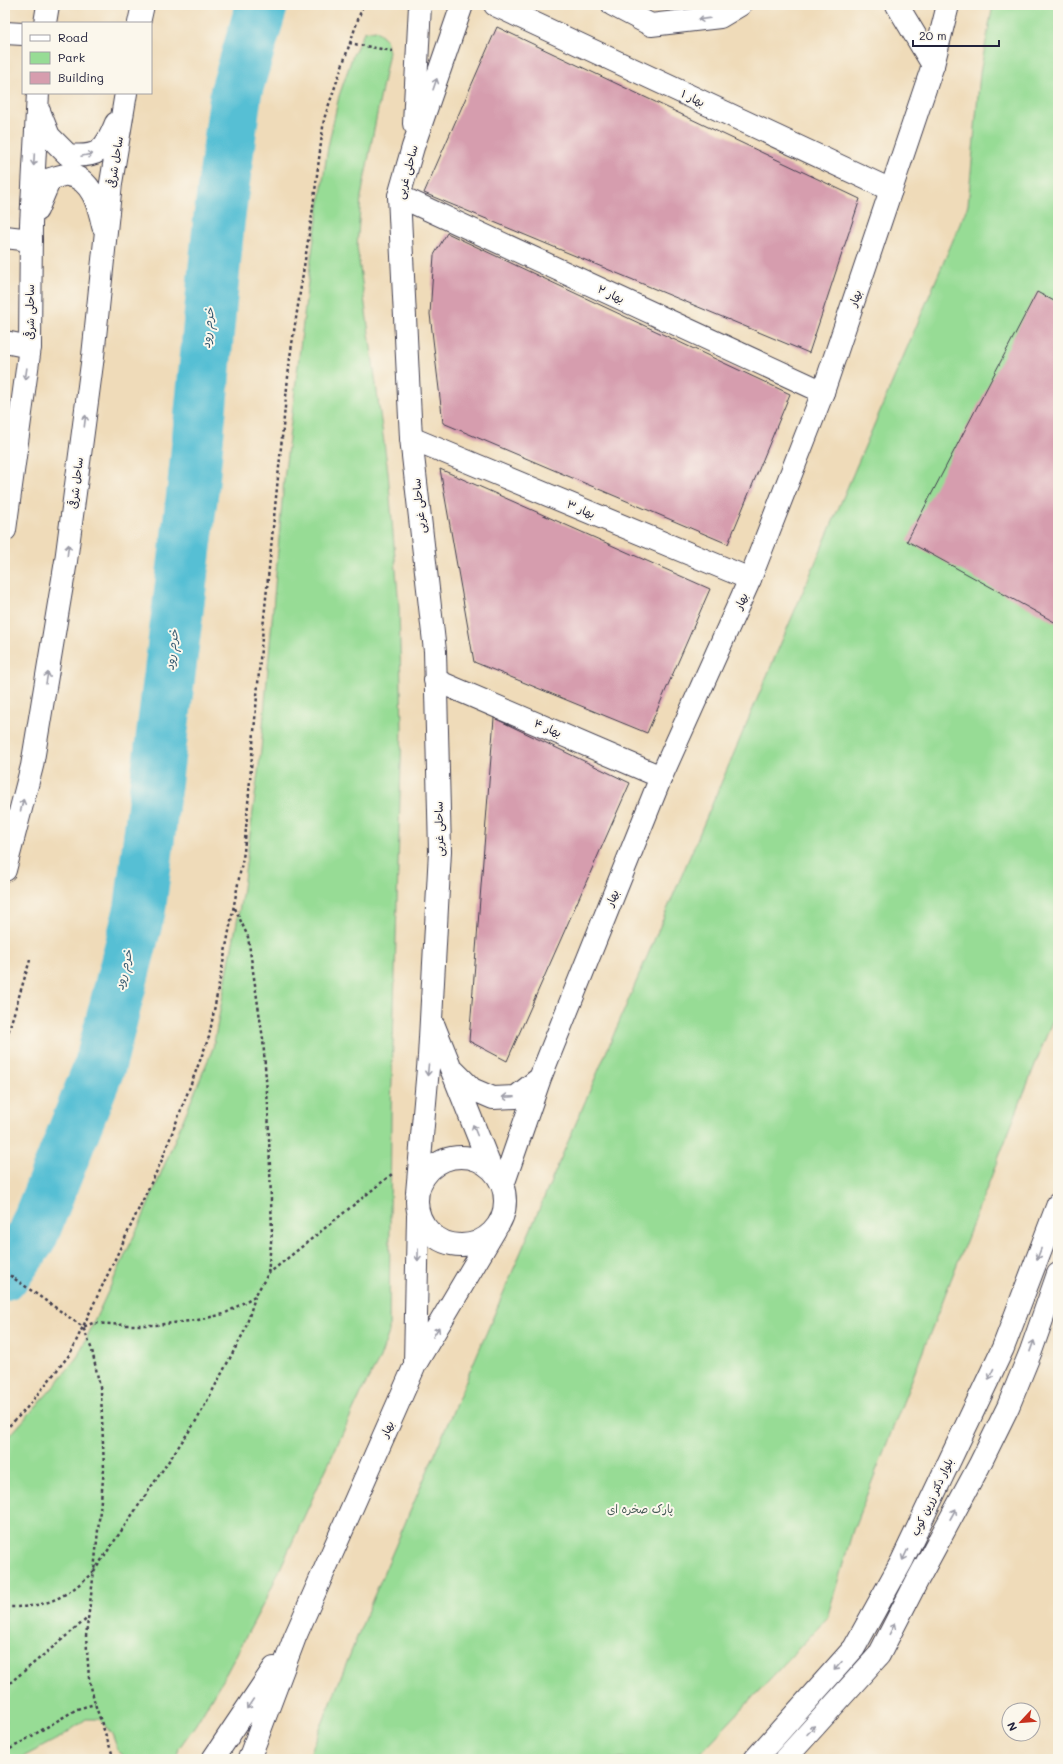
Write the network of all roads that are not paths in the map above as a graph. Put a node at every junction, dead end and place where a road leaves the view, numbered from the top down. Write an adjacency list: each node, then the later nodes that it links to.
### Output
1 (48, 5): 10 (main road)
2 (143, 5): 11 (main road)
3 (420, 5): 17 (main road)
4 (462, 5): 17 (main road, ساحلی غربی, one-way to 4)
5 (495, 5): 18 (main road, بهار ۱)
6 (613, 5): 7 (main road, one-way to 6)
7 (740, 5)
8 (897, 5): 14 (main road)
9 (948, 5): 14 (main road, بهار)
10 (45, 22)
11 (139, 22)
12 (5, 33): 13 (main road)
13 (22, 34)
14 (933, 65): 18 (main road, بهار)
15 (37, 98): 16 (main road, one-way to 16); 20 (main road, ساحلی شرقی, one-way to 20)
16 (125, 98): 22 (main road, ساحل شرقی)
17 (413, 147): 19 (main road, ساحلی غربی)
18 (891, 190): 25 (main road, بهار)
19 (399, 196): 25 (main road, بهار ۲); 26 (main road, ساحلی غربی)
20 (31, 232): 21 (main road); 22 (main road); 24 (main road, ساحلی شرقی)
21 (5, 237)
22 (106, 237): 31 (main road, ساحل شرقی, one-way to 22)
23 (5, 342): 24 (main road)
24 (30, 347): 27 (main road, ساحلی شرقی, one-way to 27)
25 (823, 392): 28 (main road, بهار)
26 (411, 438): 28 (main road, بهار ۳); 29 (main road, ساحلی غربی)
27 (5, 530)
28 (750, 579): 30 (main road, بهار)
29 (436, 680): 30 (main road, بهار ۴); 32 (main road, ساحلی غربی)
30 (661, 777): 34 (main road, بهار)
31 (5, 870)
32 (431, 1017): 33 (main road); 37 (main road, ساحلی غربی, one-way to 37)
33 (448, 1065): 34 (main road, one-way to 33); 35 (main road, one-way to 33)
34 (540, 1078): 36 (main road, بهار)
35 (490, 1166): 36 (main road); 37 (main road)
36 (503, 1185): 40 (main road)
37 (417, 1193): 39 (main road)
38 (1058, 1204): 46 (main road, بلوار دکتر زرین کوب, one-way to 46)
39 (418, 1216): 40 (main road); 42 (main road, one-way to 42)
40 (495, 1230): 42 (main road, بهار, one-way to 40)
41 (1058, 1274): 47 (main road, one-way to 41)
42 (415, 1365): 43 (main road, بهار)
43 (294, 1637): 44 (main road, one-way to 44); 45 (main road)
44 (213, 1759)
45 (249, 1759)
46 (755, 1759)
47 (785, 1759)

